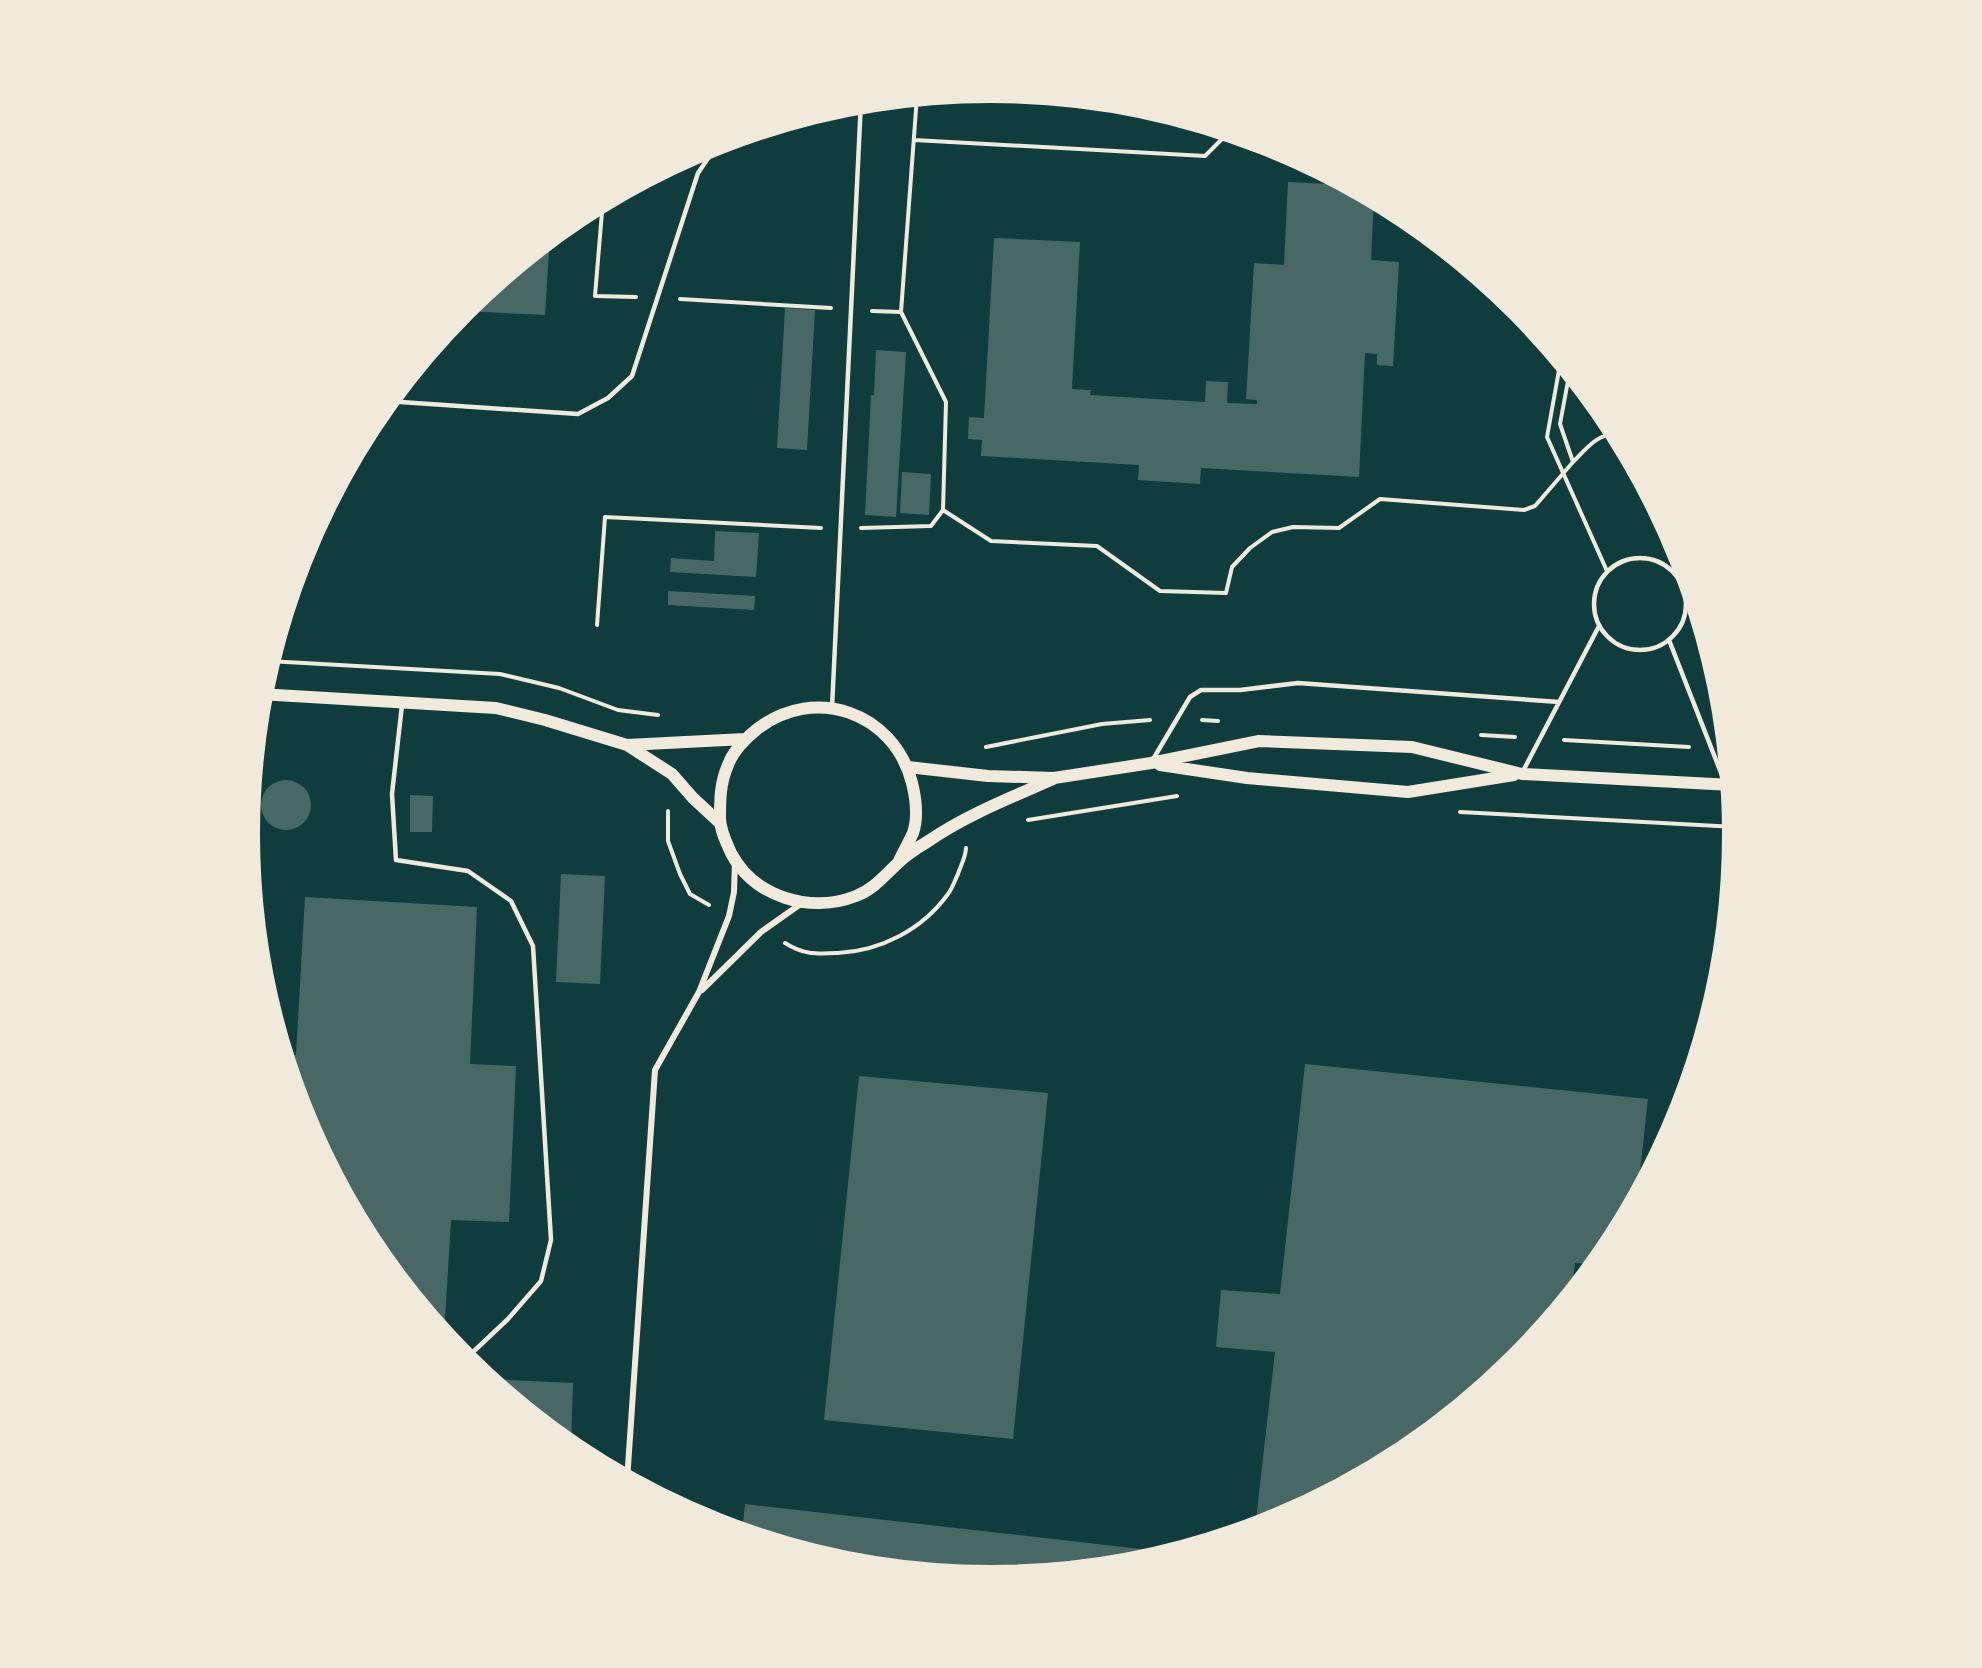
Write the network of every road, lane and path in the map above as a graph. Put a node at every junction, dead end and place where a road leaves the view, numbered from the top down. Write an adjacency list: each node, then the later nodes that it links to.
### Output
1 (861, 111): 15 (lane)
2 (1224, 137): 3 (path)
3 (914, 140)
4 (711, 155): 6 (lane)
5 (602, 210): 6 (path)
6 (659, 297): 10 (lane)
7 (901, 312): 14 (path)
8 (1559, 368): 13 (path)
9 (1568, 380): 12 (path)
10 (397, 402)
11 (1607, 434): 12 (path)
12 (1573, 462): 13 (path)
13 (1564, 473): 14 (path); 16 (path)
14 (943, 510): 15 (path)
15 (840, 529): 19 (path); 25 (lane)
16 (1607, 571): 17 (lane); 20 (lane)
17 (1681, 583)
18 (1683, 587): 21 (lane)
19 (597, 625)
20 (1599, 626): 21 (lane); 24 (lane)
21 (1669, 640): 30 (lane)
22 (269, 695): 23 (main road)
23 (402, 702): 27 (main road); 43 (lane)
24 (1559, 702): 28 (lane); 32 (lane)
25 (832, 708): 26 (main road); 29 (main road)
26 (745, 739): 27 (main road); 35 (main road)
27 (627, 744): 31 (main road)
28 (1151, 763): 32 (main road); 32 (main road); 33 (main road)
29 (908, 766): 33 (main road); 38 (main road)
30 (1723, 770)
31 (672, 774): 35 (main road); 40 (path)
32 (1522, 774): 34 (main road)
33 (1054, 778): 38 (main road)
34 (1724, 785)
35 (720, 823): 37 (main road)
36 (964, 842): 41 (path)
37 (735, 861): 39 (main road); 42 (street)
38 (899, 861): 39 (main road)
39 (802, 903): 42 (street)
40 (709, 905)
41 (779, 939)
42 (699, 992): 44 (street)
43 (472, 1355)
44 (628, 1473)

